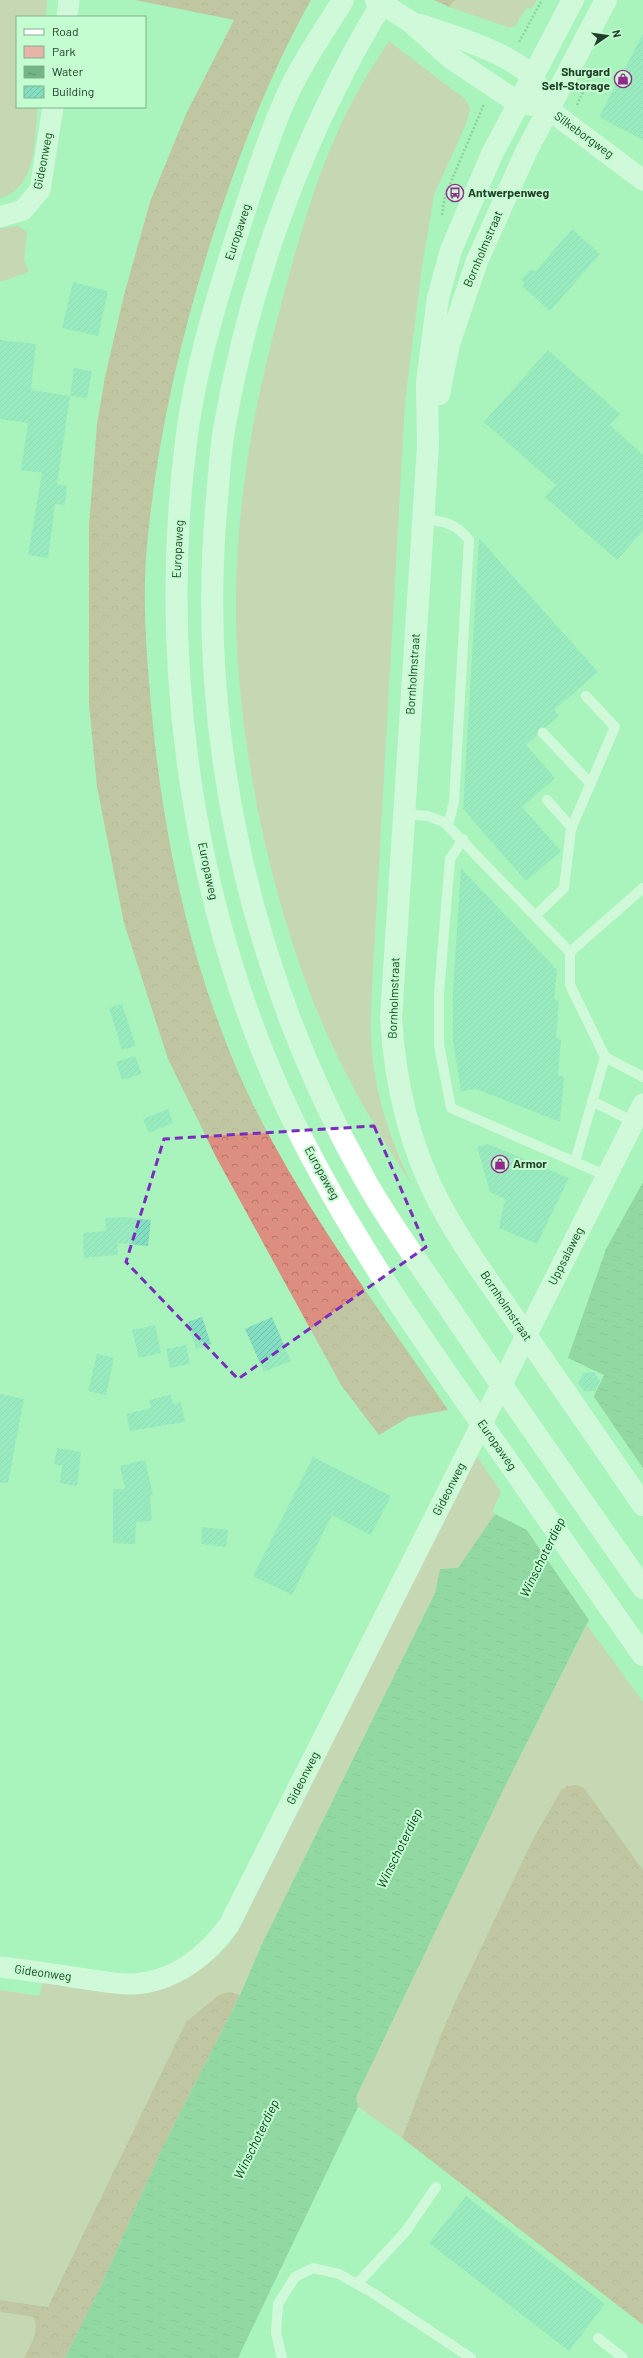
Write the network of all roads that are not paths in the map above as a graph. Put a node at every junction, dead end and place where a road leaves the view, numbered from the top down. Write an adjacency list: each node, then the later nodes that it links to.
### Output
1 (69, 0): 7 (street)
2 (376, 0): 8 (main road)
3 (384, 0): 36 (main road)
4 (573, 0): 9 (main road, Bornholmstraat)
5 (606, 0): 12 (main road, Bornholmstraat)
6 (339, 7): 37 (main road, Europaweg)
7 (67, 16)
8 (411, 22): 9 (main road); 10 (main road)
9 (532, 76): 10 (main road, Bornholmstraat); 12 (main road)
10 (520, 102): 12 (main road, Silkeborgweg); 15 (main road, Bornholmstraat)
11 (53, 108): 14 (street, Gideonweg)
12 (548, 108): 13 (street, Silkeborgweg); 15 (main road, Bornholmstraat)
13 (643, 180)
14 (0, 217)
15 (428, 446): 16 (main road, Bornholmstraat)
16 (423, 519): 21 (main road, Bornholmstraat); 22 (lane)
17 (586, 696): 19 (lane)
18 (543, 733): 19 (lane)
19 (591, 784): 23 (lane)
20 (547, 800): 23 (lane)
21 (404, 814): 22 (lane); 35 (main road, Bornholmstraat)
22 (448, 825): 24 (lane)
23 (572, 828): 26 (lane)
24 (463, 839): 26 (lane); 32 (lane)
25 (643, 888): 27 (lane)
26 (536, 915): 27 (lane)
27 (570, 952): 28 (lane)
28 (605, 1057): 29 (lane); 30 (lane)
29 (643, 1077)
30 (592, 1101): 31 (lane); 32 (lane)
31 (638, 1113): 33 (street, Uppsalaweg)
32 (576, 1162): 33 (lane)
33 (607, 1176): 34 (street, Uppsalaweg)
34 (490, 1407): 38 (street, Gideonweg)
35 (643, 1505)
36 (643, 1588)
37 (640, 1651)
38 (0, 1967)
39 (436, 2187): 40 (lane)
40 (357, 2284): 42 (lane); 43 (lane)
41 (598, 2338): 44 (lane)
42 (282, 2358)
43 (471, 2358)
44 (623, 2358)

